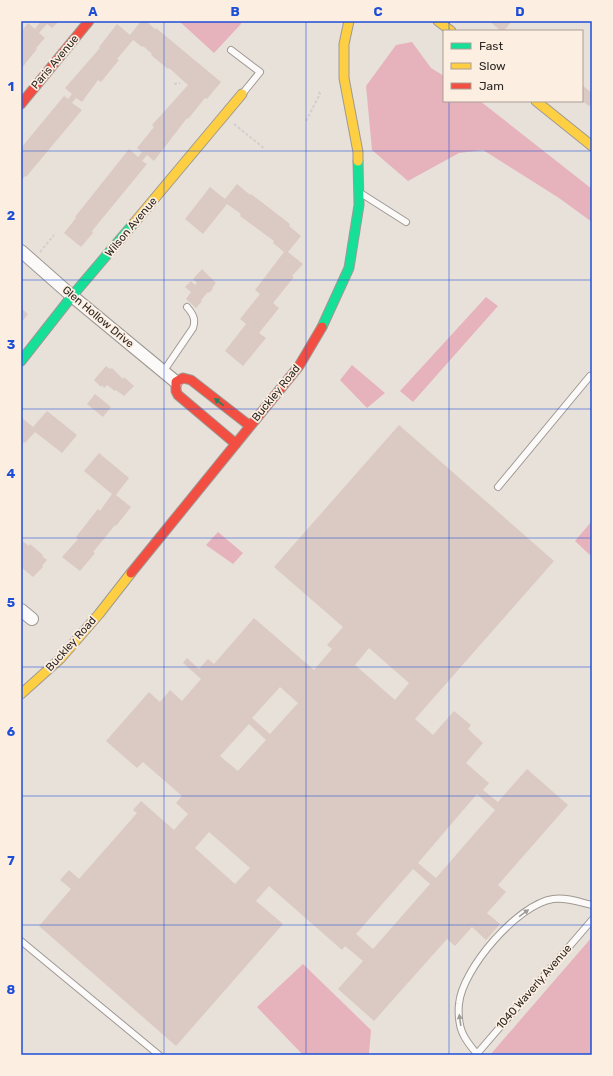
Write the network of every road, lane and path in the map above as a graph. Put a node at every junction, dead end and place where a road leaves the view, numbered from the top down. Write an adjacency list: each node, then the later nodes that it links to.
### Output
1 (89, 21): 11 (street, Paris Avenue)
2 (349, 21): 16 (street, Buckley Road)
3 (438, 21): 4 (street)
4 (450, 30)
5 (231, 50): 9 (lane)
6 (180, 83): 7 (path)
7 (174, 84)
8 (318, 90): 13 (path)
9 (242, 94): 12 (street, Wilson Avenue)
10 (537, 102): 14 (street)
11 (21, 104)
12 (224, 115): 15 (path); 21 (street, Wilson Avenue)
13 (306, 121)
14 (591, 144)
15 (265, 149)
16 (359, 192): 17 (lane); 27 (street, Buckley Road)
17 (406, 222)
18 (54, 236): 20 (path)
19 (21, 251): 21 (street, Glen Hollow Drive)
20 (40, 252)
21 (72, 296): 23 (street, Wilson Avenue); 24 (street, Glen Hollow Drive)
22 (187, 307): 24 (lane)
23 (21, 361)
24 (163, 372): 26 (street, Glen Hollow Drive)
25 (590, 376): 29 (lane)
26 (176, 382): 27 (street, one-way to 26); 28 (street)
27 (250, 426): 28 (street, Buckley Road)
28 (236, 444): 32 (street, Buckley Road)
29 (498, 487)
30 (21, 610): 31 (street)
31 (32, 619)
32 (21, 694)
33 (592, 905): 37 (lane, one-way to 33)
34 (592, 920): 37 (lane, 1040 Waverly Avenue)
35 (21, 941): 36 (lane)
36 (159, 1055)
37 (477, 1055)

